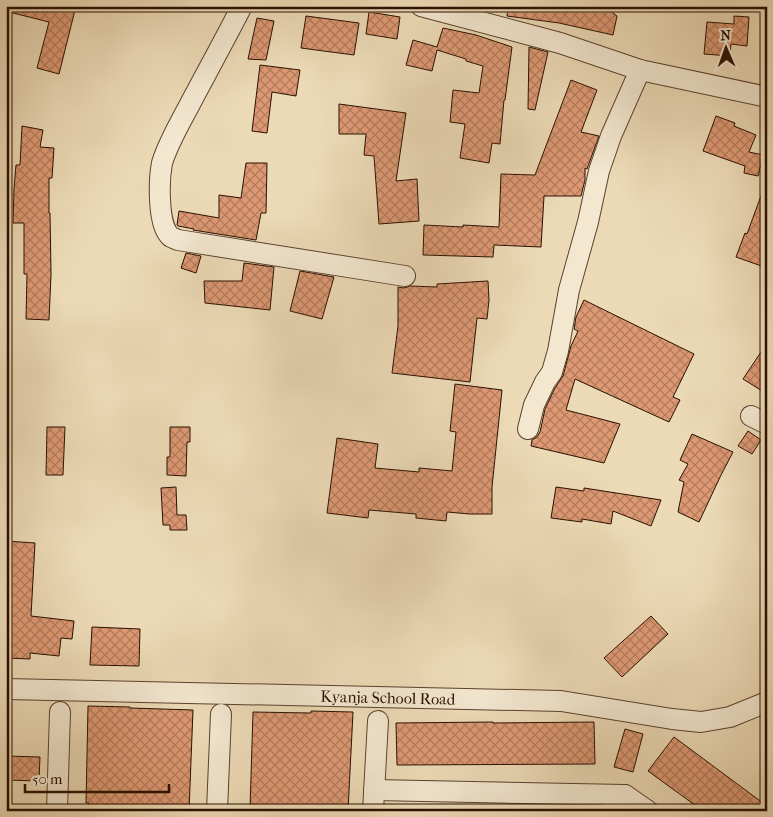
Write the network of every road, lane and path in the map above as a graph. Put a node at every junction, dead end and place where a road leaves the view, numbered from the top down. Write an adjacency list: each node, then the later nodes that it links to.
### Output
1 (242, 6): 5 (street)
2 (421, 6): 3 (street)
3 (640, 70): 4 (street); 6 (street)
4 (767, 97)
5 (406, 276)
6 (528, 430)
7 (6, 689): 8 (street, Kyanja School Road)
8 (767, 702)
9 (60, 712): 14 (street)
10 (221, 714): 15 (street)
11 (378, 721): 12 (street)
12 (374, 790): 13 (street); 16 (street)
13 (625, 795): 17 (street); 18 (street)
14 (57, 811)
15 (217, 811)
16 (373, 811)
17 (610, 811)
18 (648, 811)

